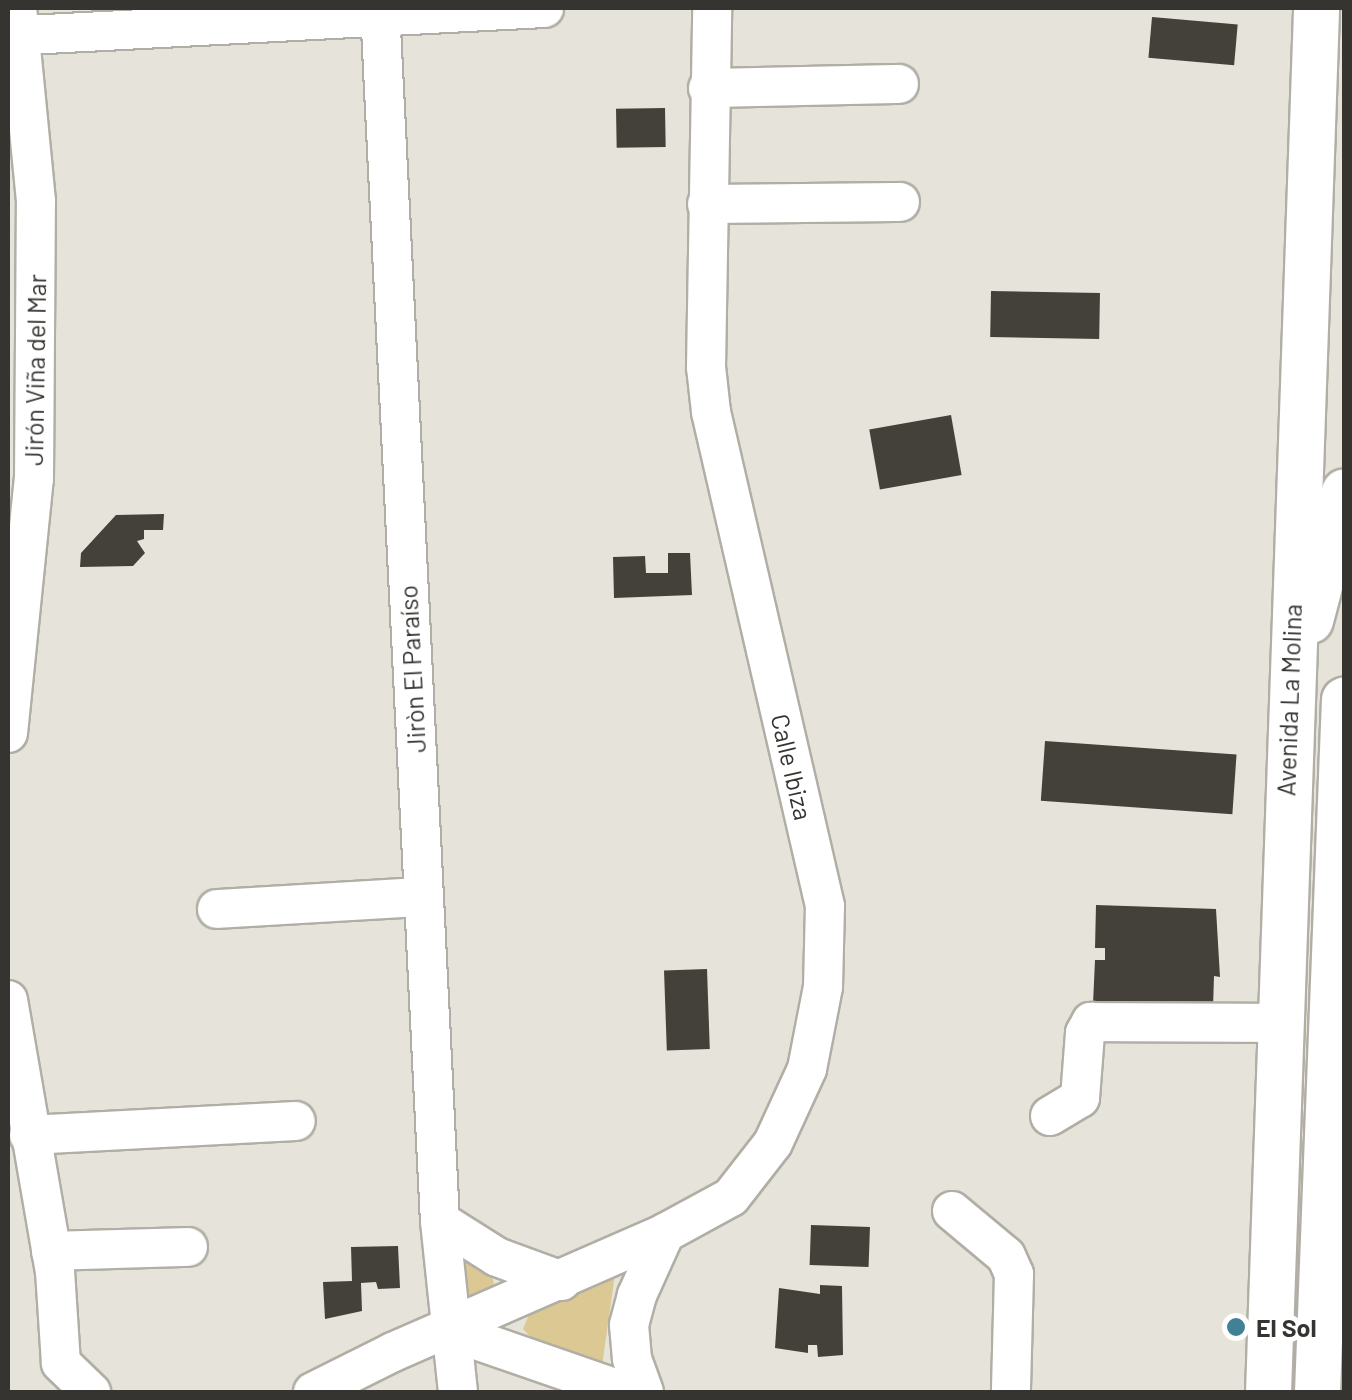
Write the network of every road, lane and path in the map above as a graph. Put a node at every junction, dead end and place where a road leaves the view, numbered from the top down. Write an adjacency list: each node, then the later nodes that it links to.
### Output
1 (544, 8): 4 (street)
2 (712, 8): 7 (street, Calle Ibiza)
3 (1316, 8): 14 (main road, Avenida La Molina)
4 (380, 11): 5 (street); 17 (street, Jiròn El Paraíso)
5 (15, 26): 8 (street, Jirón Viña del Mar)
6 (898, 84): 7 (street)
7 (708, 88): 10 (street, Calle Ibiza)
8 (22, 202): 11 (street, Jirón Viña del Mar)
9 (900, 202): 10 (street)
10 (707, 204): 26 (street, Calle Ibiza)
11 (21, 480): 15 (street, Jirón Viña del Mar)
12 (1344, 491): 14 (main road)
13 (1344, 700): 16 (main road)
14 (1289, 701): 20 (main road, Avenida La Molina)
15 (8, 733)
16 (1343, 778): 39 (main road)
17 (422, 896): 18 (street); 25 (street, Jiròn El Paraíso)
18 (216, 909)
19 (8, 1000): 23 (street)
20 (1278, 1023): 21 (street); 38 (main road, Avenida La Molina)
21 (1050, 1116)
22 (296, 1121): 23 (street)
23 (29, 1135): 28 (street)
24 (952, 1211): 37 (street)
25 (440, 1221): 29 (street); 30 (street, Jiròn El Paraíso)
26 (665, 1233): 29 (street, Calle Ibiza); 36 (street)
27 (188, 1247): 28 (street)
28 (51, 1251): 31 (street)
29 (562, 1281): 30 (street, Calle Ibiza)
30 (450, 1331): 32 (street); 34 (street, Calle Ibiza); 35 (street, Jiròn El Paraíso)
31 (61, 1378): 33 (street)
32 (602, 1388)
33 (91, 1392)
34 (313, 1392)
35 (458, 1392)
36 (644, 1392)
37 (1011, 1392)
38 (1268, 1392)
39 (1317, 1392)

